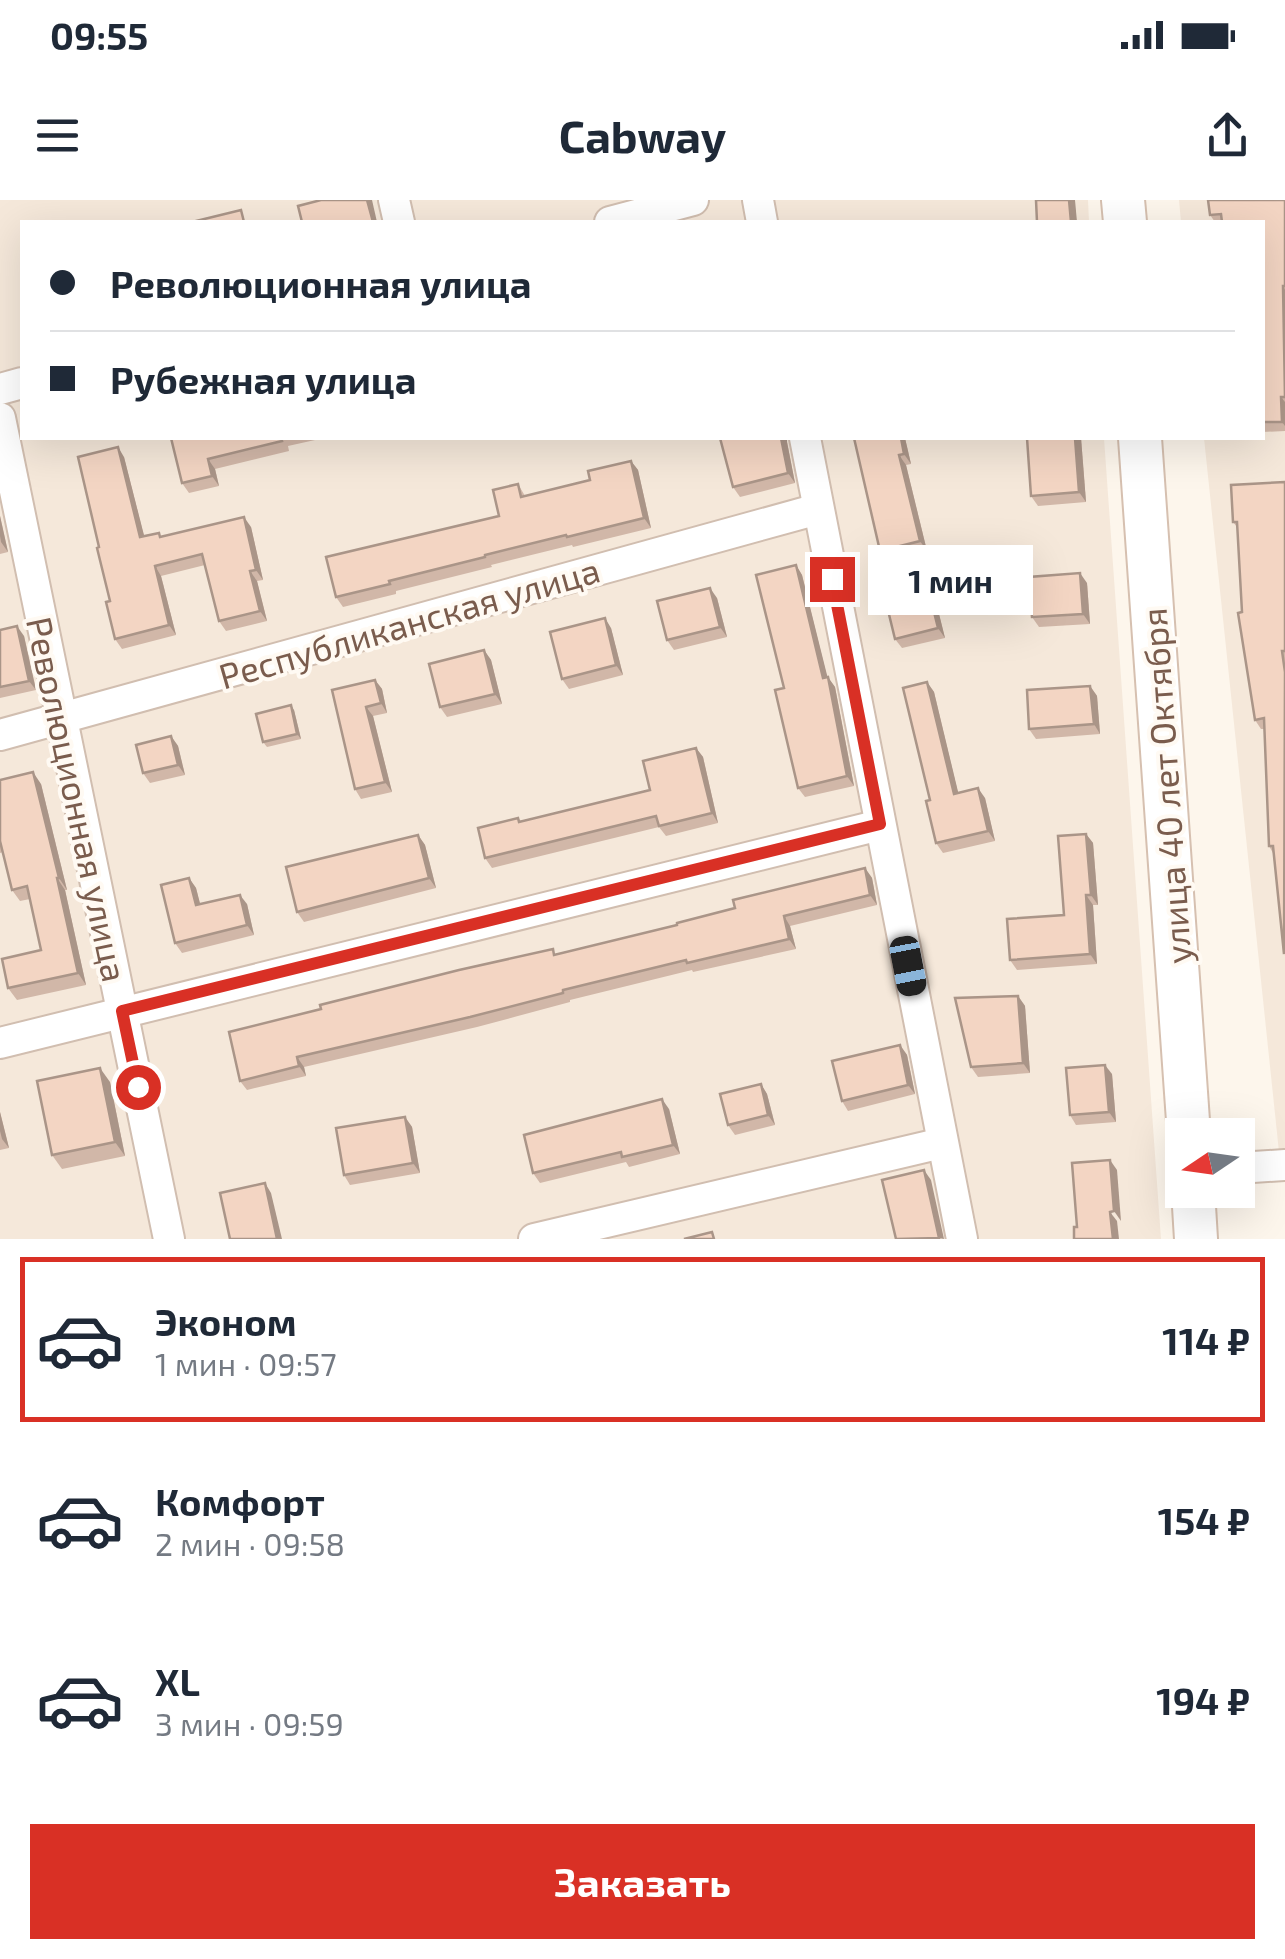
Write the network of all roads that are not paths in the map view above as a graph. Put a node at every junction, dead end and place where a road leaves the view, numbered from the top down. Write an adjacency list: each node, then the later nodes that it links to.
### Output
1 (693, 200): 2 (street)
2 (618, 220)
3 (0, 418): 7 (street, Революционная улица)
4 (804, 440): 6 (street)
5 (1140, 440): 12 (street, улица 40 лет Октября)
6 (818, 508): 7 (street, Республиканская улица); 9 (street)
7 (62, 718): 8 (street, Республиканская улица); 10 (street, Революционная улица)
8 (0, 735)
9 (880, 824): 10 (street); 13 (street)
10 (122, 1011): 11 (street); 17 (street, Революционная улица)
11 (0, 1043)
12 (1188, 1118)
13 (942, 1143): 18 (street); 19 (street)
14 (1285, 1165): 15 (street)
15 (1255, 1167)
16 (1194, 1208): 20 (street)
17 (169, 1239)
18 (534, 1239)
19 (962, 1239)
20 (1196, 1239)

